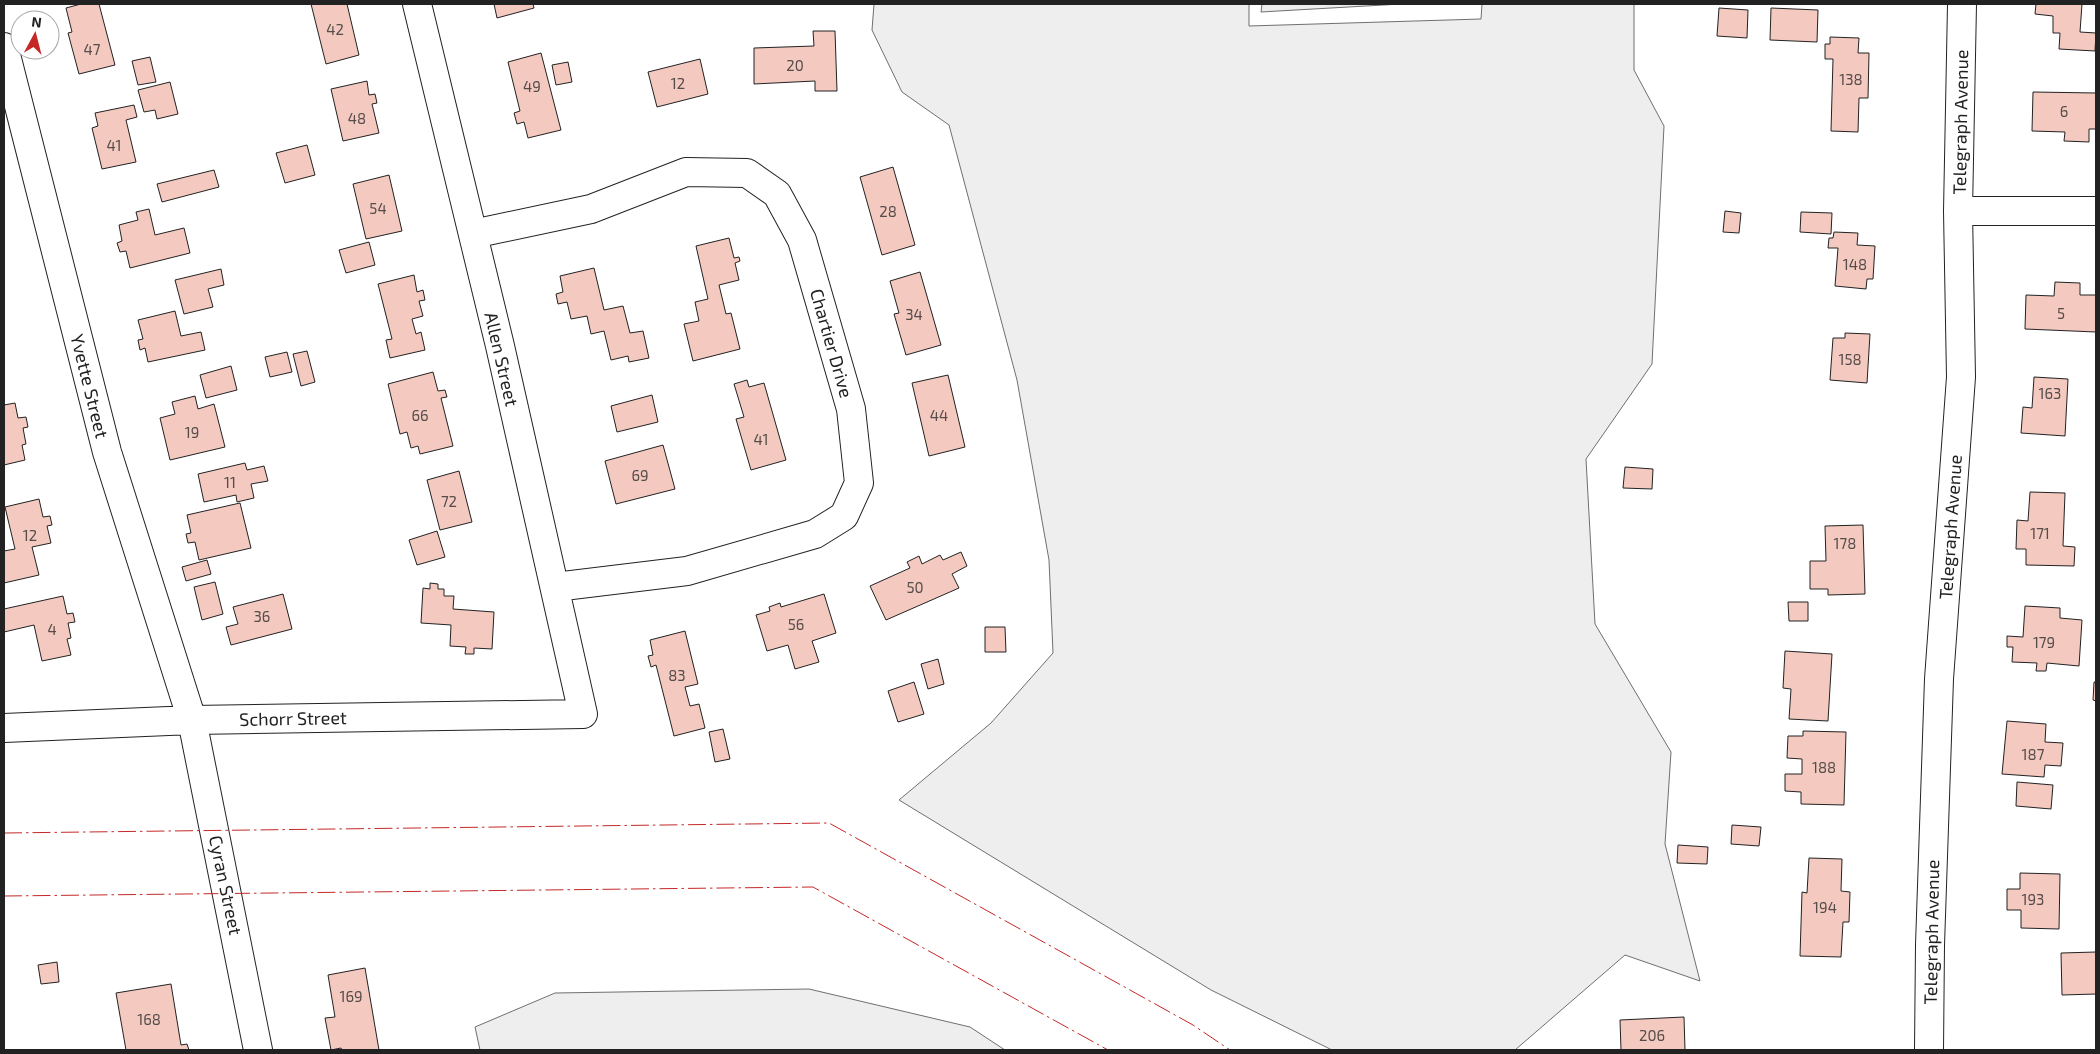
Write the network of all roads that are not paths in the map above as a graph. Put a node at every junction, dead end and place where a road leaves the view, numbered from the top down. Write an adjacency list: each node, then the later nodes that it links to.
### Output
1 (417, 4): 6 (street, Allen Street)
2 (1962, 4): 4 (street, Telegraph Avenue)
3 (4, 47): 9 (street, Yvette Street)
4 (1958, 211): 5 (street); 12 (street, Telegraph Avenue)
5 (2096, 211)
6 (473, 234): 7 (street, Allen Street); 7 (street, Chartier Drive)
7 (555, 587): 8 (street, Allen Street)
8 (583, 714): 9 (street, Schorr Street)
9 (192, 720): 10 (street, Schorr Street); 11 (street, Cyran Street)
10 (4, 728)
11 (258, 1050)
12 (1930, 1050)

